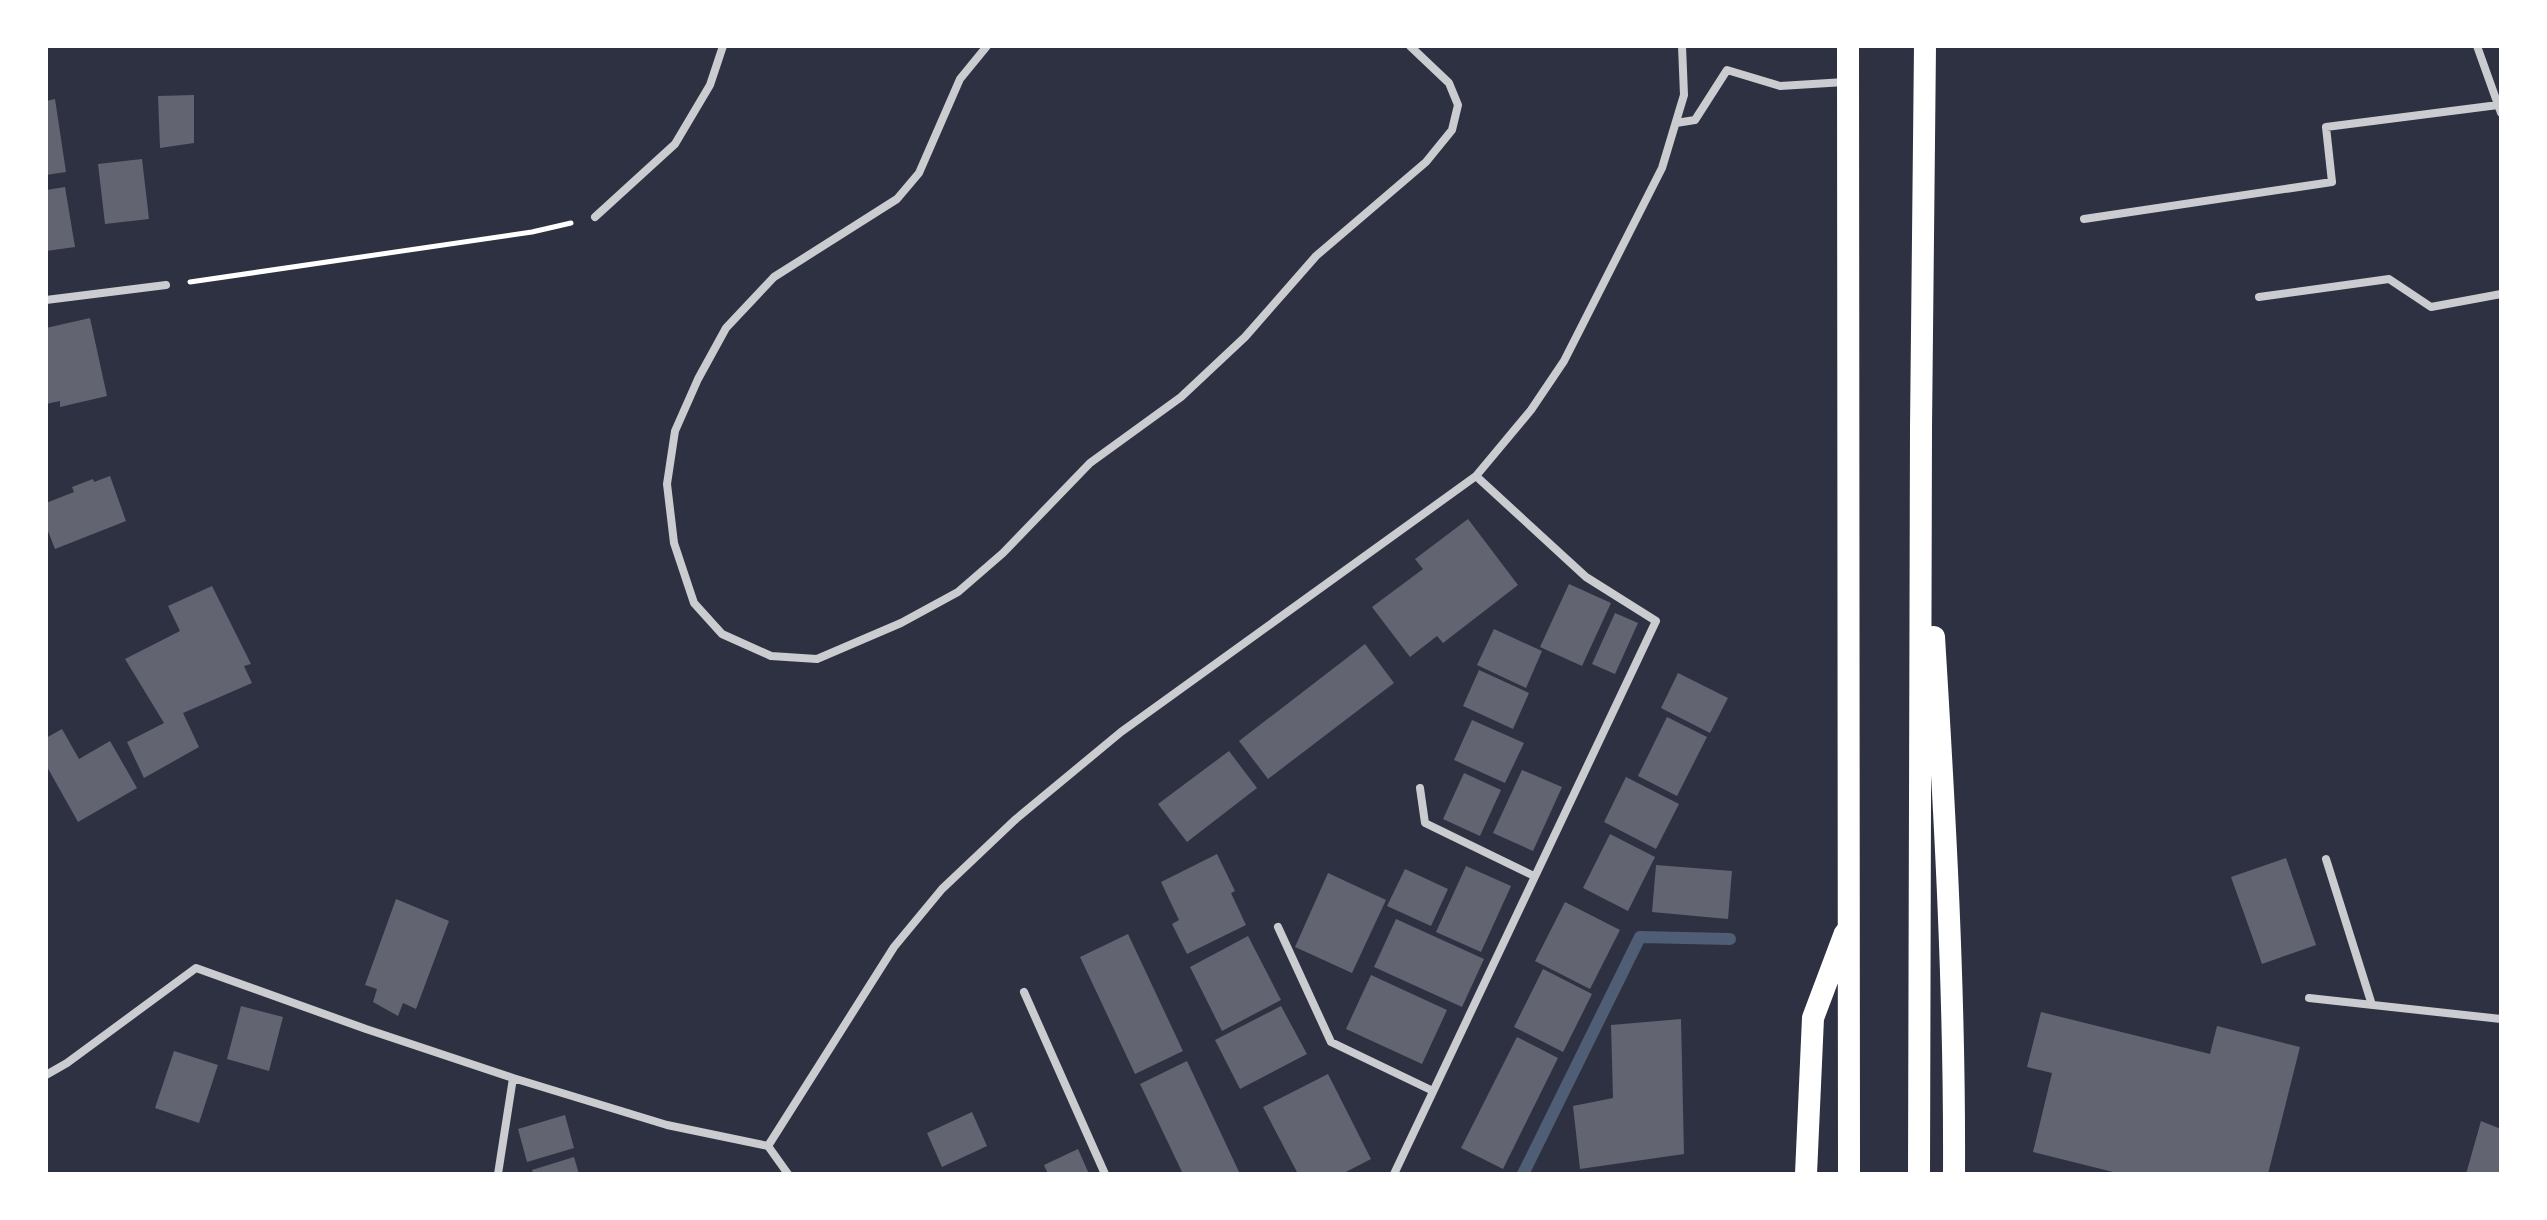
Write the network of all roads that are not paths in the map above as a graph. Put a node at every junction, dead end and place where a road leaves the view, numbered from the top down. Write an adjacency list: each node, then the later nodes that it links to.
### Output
1 (723, 46): 11 (street)
2 (987, 46): 3 (street)
3 (1410, 46)
4 (1682, 46): 10 (street)
5 (1848, 46): 8 (highway)
6 (1925, 46): 17 (highway)
7 (2477, 46): 9 (street)
8 (1848, 82): 10 (street); 22 (highway)
9 (2500, 109): 12 (street)
10 (1676, 123): 18 (street)
11 (595, 217)
12 (2084, 219)
13 (166, 285): 16 (street)
14 (2501, 294): 15 (street)
15 (2259, 297)
16 (46, 300)
17 (1921, 428): 38 (highway); 39 (highway)
18 (1476, 476): 21 (street); 31 (street)
19 (1420, 788): 21 (street)
20 (2326, 859): 26 (street)
21 (1534, 876): 30 (street)
22 (1850, 920): 36 (highway); 37 (highway)
23 (1278, 927): 30 (street)
24 (1024, 992): 34 (street)
25 (2309, 998): 26 (street)
26 (2372, 1005): 27 (street)
27 (2501, 1019)
28 (46, 1075): 29 (street)
29 (513, 1078): 31 (street); 32 (street)
30 (1433, 1091): 35 (street)
31 (768, 1146): 33 (street)
32 (498, 1174)
33 (788, 1174)
34 (1105, 1174)
35 (1394, 1174)
36 (1806, 1174)
37 (1849, 1174)
38 (1919, 1174)
39 (1954, 1174)

